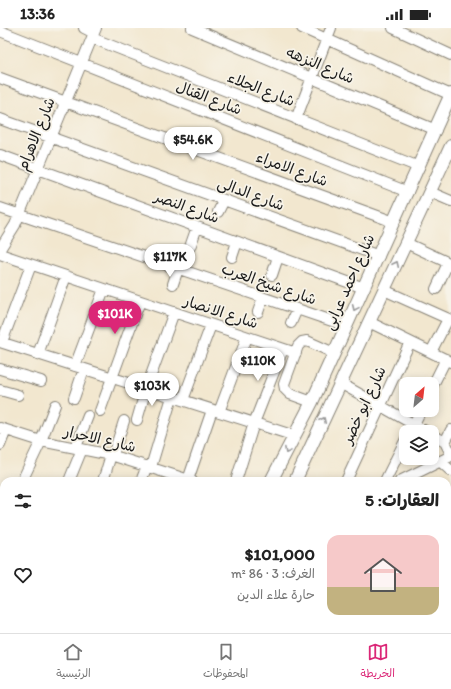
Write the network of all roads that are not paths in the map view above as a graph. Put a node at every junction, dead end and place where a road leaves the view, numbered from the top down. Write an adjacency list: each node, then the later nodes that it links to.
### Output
1 (22, 28): 9 (street)
2 (84, 28): 8 (street, شارع الجلاء)
3 (192, 28): 14 (street, شارع النزهه)
4 (302, 28): 10 (street)
5 (331, 28): 10 (street)
6 (393, 28): 11 (street)
7 (0, 31): 9 (street, شارع القنال)
8 (94, 33): 12 (street, شارع الاهرام); 18 (street, شارع الجلاء)
9 (18, 38): 12 (street, شارع القنال)
10 (326, 39): 14 (street); 15 (street)
11 (451, 55)
12 (81, 63): 16 (street, شارع الاهرام); 25 (street, شارع القنال)
13 (0, 78): 16 (street, شارع الامراء)
14 (312, 78): 18 (street); 19 (street, شارع النزهه)
15 (451, 94): 19 (street, شارع احمد عرابى)
16 (65, 102): 20 (street, شارع الاهرام); 32 (street, شارع الامراء)
17 (0, 119): 20 (street, شارع الدالى)
18 (296, 119): 23 (street, شارع الجلاء)
19 (436, 130): 23 (street, شارع احمد عرابى)
20 (50, 137): 24 (street, شارع الاهرام); 27 (street, شارع الدالى)
21 (450, 151): 26 (street)
22 (0, 155): 24 (street, شارع النصر)
23 (419, 167): 25 (street, شارع احمد عرابى)
24 (38, 169): 31 (street, شارع الاهرام); 33 (street, شارع النصر)
25 (408, 192): 32 (street, شارع احمد عرابى)
26 (430, 192): 28 (street); 35 (street)
27 (224, 200): 30 (street); 39 (street, شارع الدالى)
28 (451, 202)
29 (0, 208): 31 (street, شارع شيخ العرب)
30 (218, 212)
31 (20, 214): 37 (street, شارع الاهرام); 44 (street, شارع شيخ العرب)
32 (394, 222): 39 (street, شارع احمد عرابى)
33 (197, 227): 34 (street, شارع النصر); 36 (street)
34 (237, 242): 40 (street); 41 (street, شارع النصر)
35 (406, 243): 42 (street); 51 (street, one-way to 35)
36 (190, 247)
37 (0, 249)
38 (0, 254): 43 (street, شارع الانصار)
39 (379, 256): 48 (street, شارع احمد عرابى)
40 (232, 257)
41 (278, 257): 45 (street); 48 (street, شارع النصر)
42 (450, 263): 50 (street)
43 (31, 265): 46 (street, شارع الانصار); 63 (street)
44 (178, 269): 47 (street); 52 (street, شارع شيخ العرب)
45 (272, 275)
46 (66, 276): 49 (street, شارع الانصار); 69 (street)
47 (173, 284)
48 (364, 288): 61 (street, شارع احمد عرابى, one-way to 61)
49 (104, 289): 53 (street, شارع الانصار); 71 (street)
50 (436, 289)
51 (384, 290): 57 (street); 58 (street)
52 (263, 298): 54 (street, شارع شيخ العرب); 56 (street)
53 (140, 301): 55 (street, شارع الانصار); 73 (street)
54 (296, 310): 59 (street); 61 (street, شارع شيخ العرب)
55 (174, 312): 60 (street, شارع الانصار); 77 (street)
56 (258, 312)
57 (449, 319): 66 (street)
58 (369, 322): 64 (street); 76 (street)
59 (291, 323)
60 (211, 325): 62 (street, شارع الانصار); 82 (street)
61 (346, 326): 68 (street, شارع احمد عرابى)
62 (247, 337): 65 (street, شارع الانصار); 87 (street)
63 (1, 342): 69 (street)
64 (410, 342): 66 (street); 85 (street, شارع ابو خضر)
65 (283, 349): 67 (street, شارع الانصار); 91 (street)
66 (431, 352): 70 (street)
67 (296, 353): 68 (street); 83 (street)
68 (334, 353): 83 (street, شارع احمد عرابى)
69 (38, 354): 71 (street)
70 (449, 360): 74 (street)
71 (79, 367): 73 (street); 81 (street)
72 (0, 369): 75 (street)
73 (111, 377): 77 (street); 86 (street)
74 (438, 377)
75 (41, 381)
76 (340, 383): 85 (street); 115 (street, one-way to 76)
77 (146, 389): 80 (street); 90 (street)
78 (0, 390): 79 (street)
79 (18, 395)
80 (172, 397): 82 (street); 105 (street)
81 (74, 398)
82 (183, 400): 87 (street)
83 (312, 402): 95 (street, شارع احمد عرابى)
84 (55, 405): 97 (street)
85 (380, 406): 92 (street); 116 (street, شارع ابو خضر)
86 (100, 411)
87 (216, 411): 91 (street); 112 (street)
88 (88, 416): 100 (street)
89 (124, 420): 102 (street)
90 (137, 420)
91 (254, 423): 95 (street); 113 (street)
92 (408, 425)
93 (3, 429): 97 (street, شارع الاحرار); 99 (street)
94 (451, 430): 98 (street)
95 (295, 436): 114 (street, شارع احمد عرابى, one-way to 114)
96 (439, 439): 98 (street)
97 (41, 440): 100 (street, شارع الاحرار); 107 (street)
98 (445, 442): 103 (street)
99 (0, 445)
100 (79, 448): 102 (street, شارع الاحرار); 108 (street)
101 (399, 453): 117 (street)
102 (112, 455): 105 (street, شارع الاحرار); 109 (street)
103 (451, 455): 104 (street)
104 (440, 461): 106 (street); 118 (street)
105 (149, 467): 110 (street); 111 (street, شارع الاحرار)
106 (451, 471)
107 (24, 477)
108 (70, 477)
109 (104, 477)
110 (143, 477)
111 (178, 477)
112 (188, 477)
113 (237, 477)
114 (273, 477)
115 (297, 477)
116 (348, 477)
117 (387, 477)
118 (408, 477)

